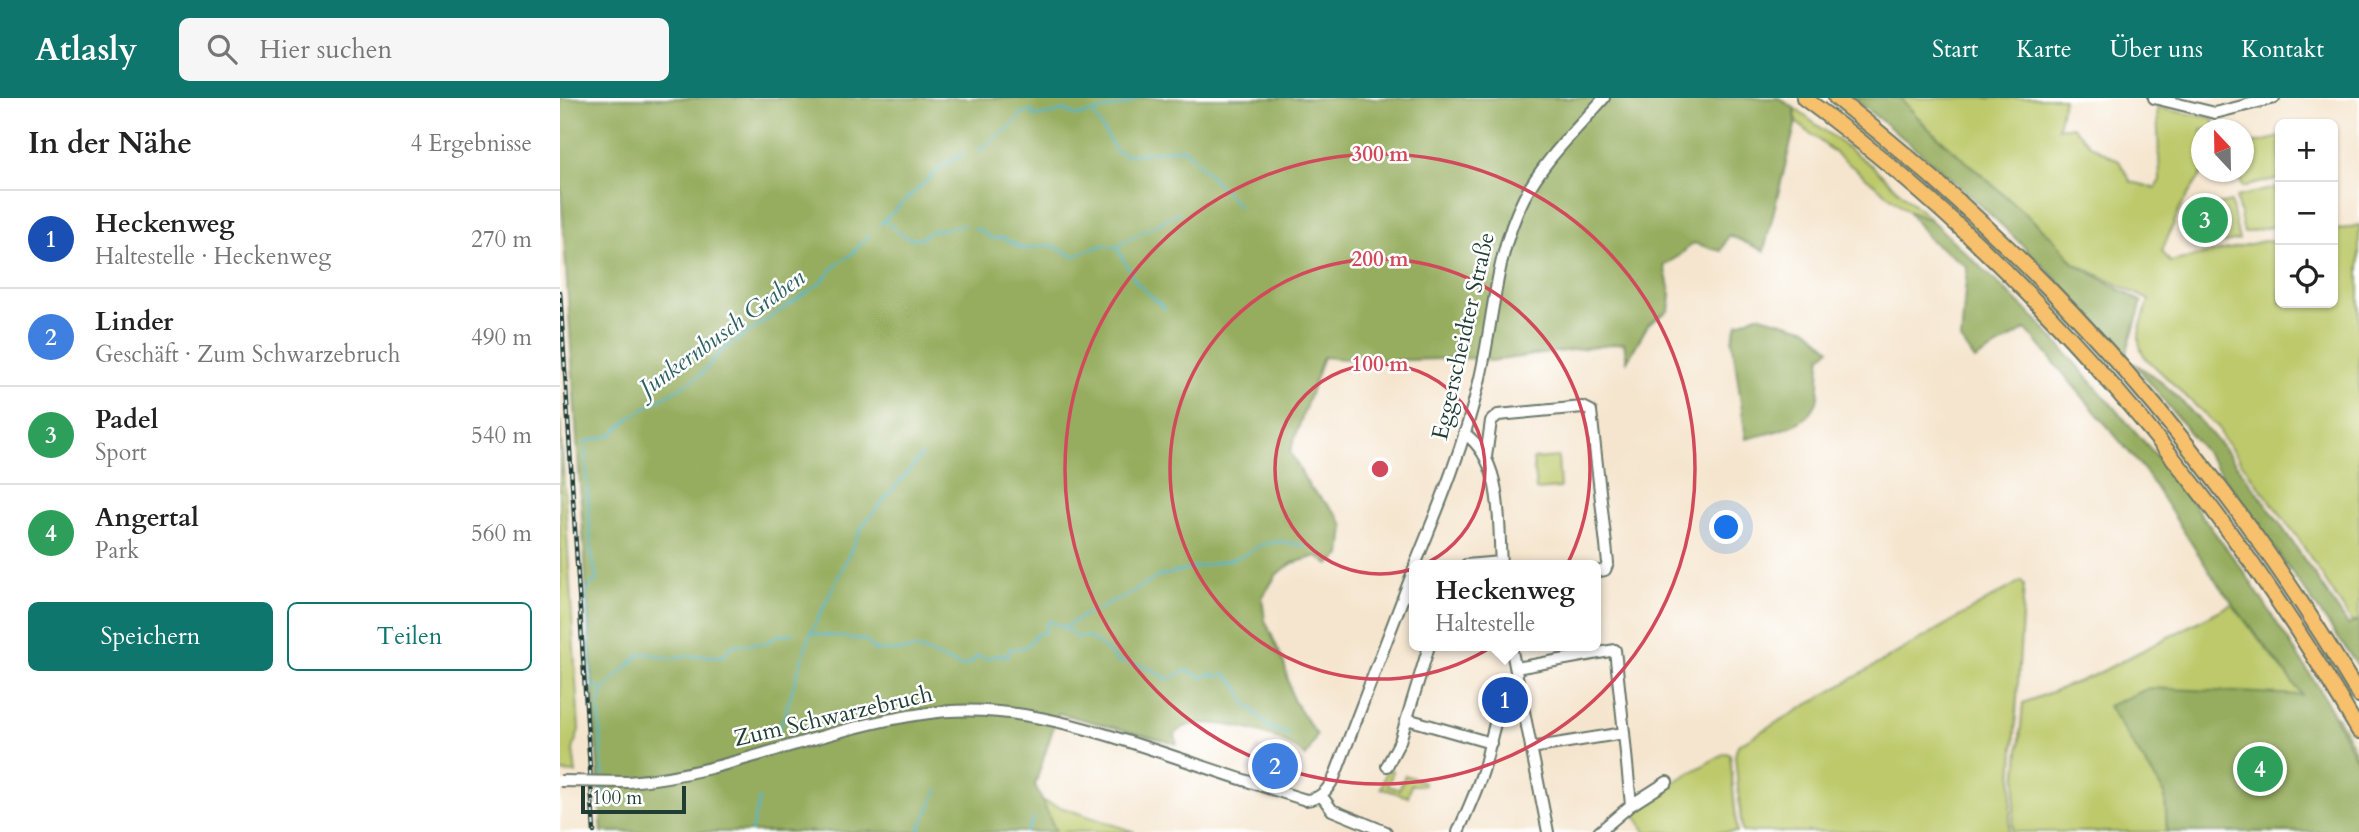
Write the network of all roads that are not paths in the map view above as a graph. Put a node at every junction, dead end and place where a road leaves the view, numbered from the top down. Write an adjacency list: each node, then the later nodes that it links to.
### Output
1 (1604, 98): 6 (street, Eggerscheidter Straße)
2 (1804, 98): 18 (highway)
3 (1836, 98): 16 (highway)
4 (2154, 98): 5 (street)
5 (2274, 98)
6 (1463, 437): 7 (street); 8 (street, Eggerscheidter Straße)
7 (1486, 457): 9 (street); 10 (street)
8 (1418, 560)
9 (1501, 560)
10 (1601, 571)
11 (1409, 583): 25 (street, Eggerscheidter Straße)
12 (1427, 651): 17 (street)
13 (1512, 651): 14 (street)
14 (1516, 668): 15 (street); 19 (street)
15 (1518, 681): 20 (street); 21 (street)
16 (2359, 695)
17 (1407, 719): 20 (street); 22 (street)
18 (2359, 731)
19 (1624, 733): 21 (street); 26 (street)
20 (1490, 743): 28 (street)
21 (1531, 748): 29 (street)
22 (1387, 766)
23 (560, 781): 25 (street, Zum Schwarzebruch, bridge)
24 (1667, 782): 26 (street)
25 (1321, 795): 27 (street)
26 (1631, 805): 30 (street)
27 (1380, 831)
28 (1458, 832)
29 (1548, 832)
30 (1599, 832)

